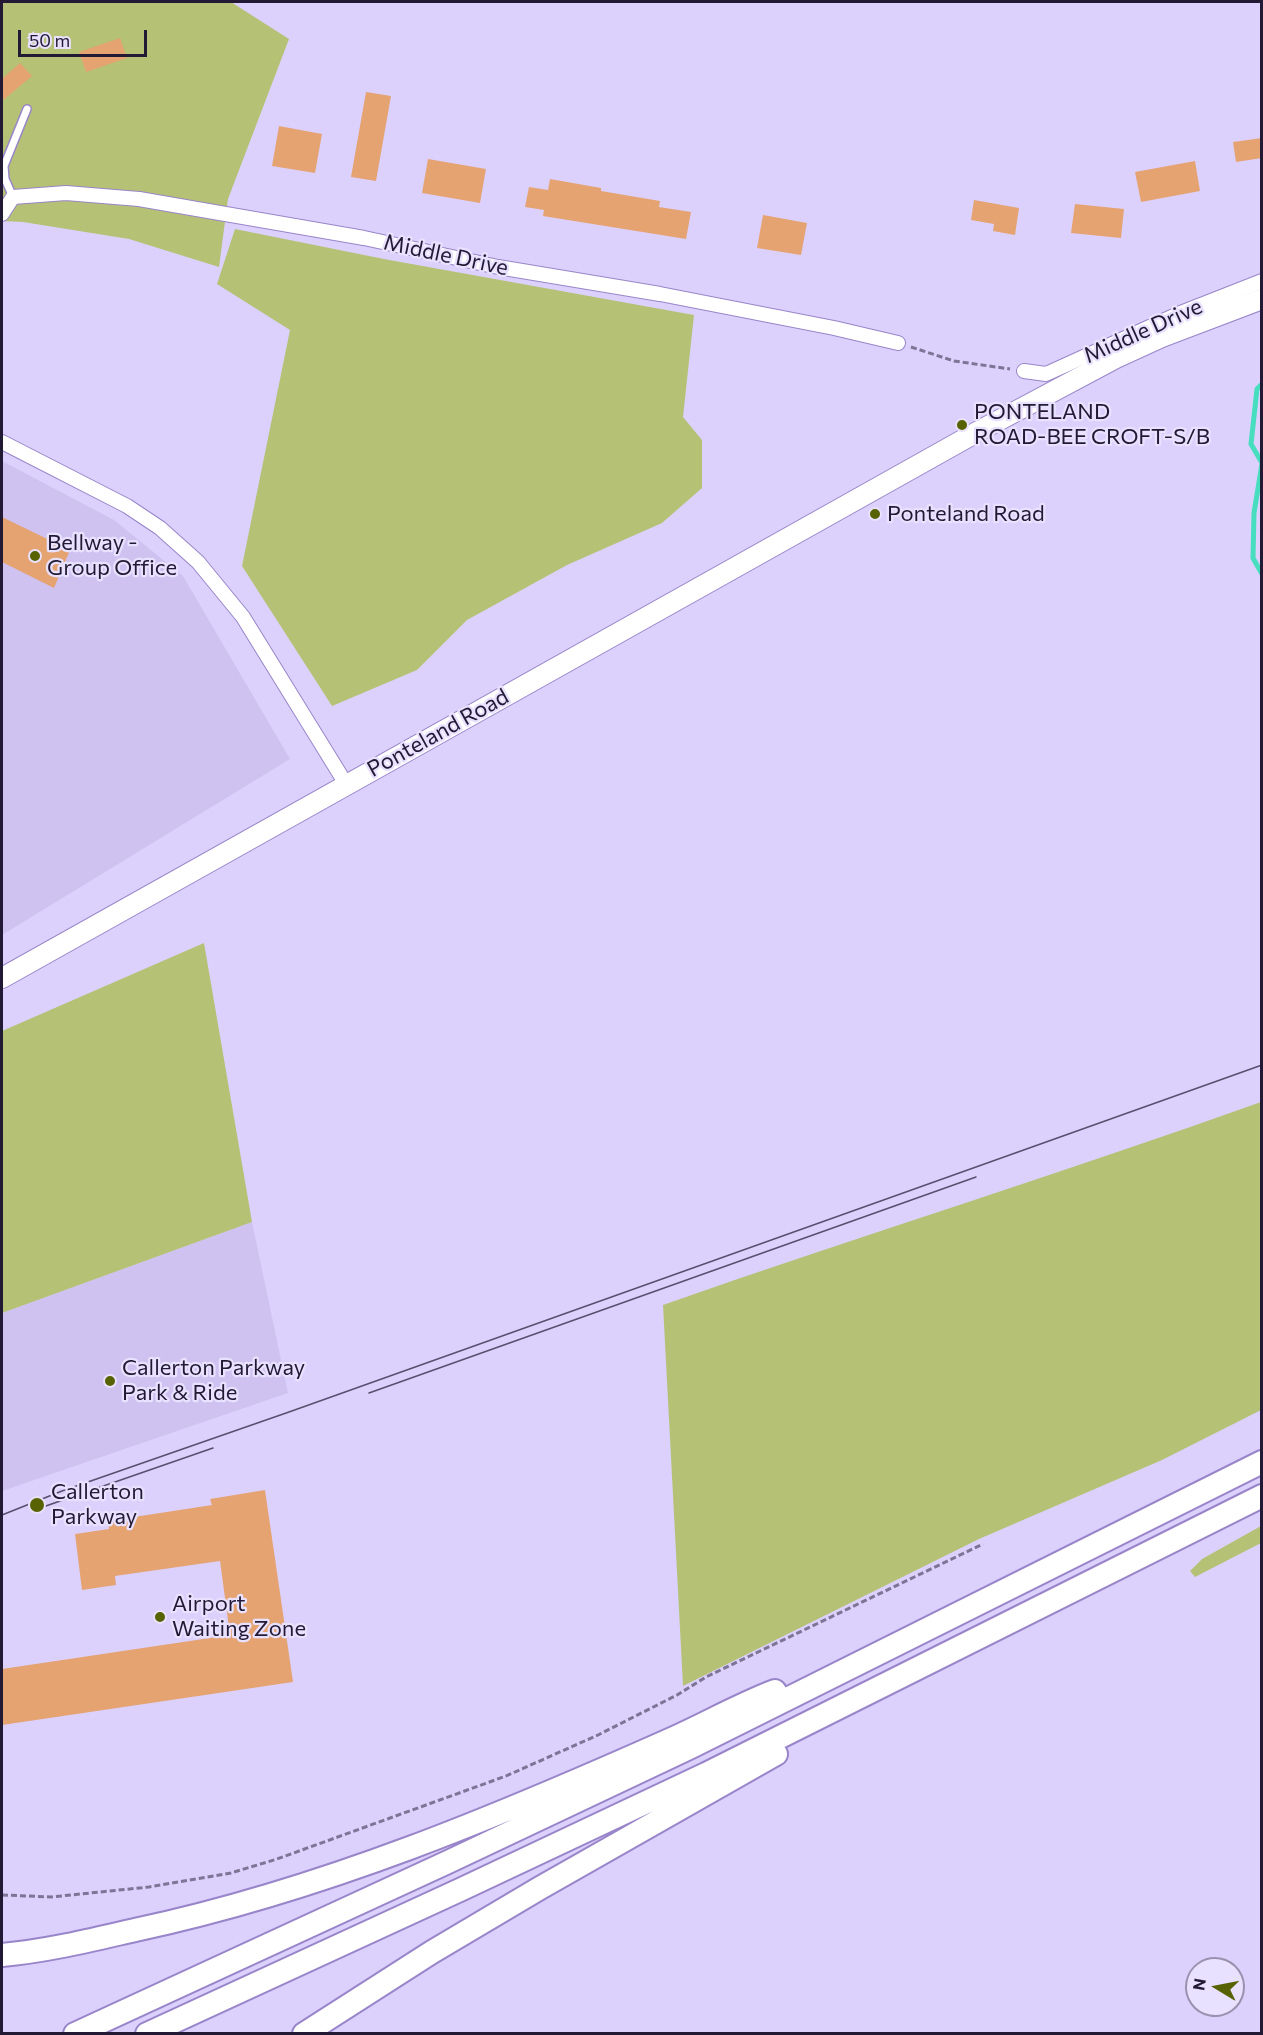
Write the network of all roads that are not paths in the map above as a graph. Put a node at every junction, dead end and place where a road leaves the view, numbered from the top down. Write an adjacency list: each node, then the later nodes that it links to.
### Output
1 (27, 109): 2 (lane)
2 (14, 196): 3 (street); 6 (street, Middle Drive)
3 (2, 214)
4 (1262, 281): 7 (street, Middle Drive)
5 (1262, 299): 9 (main road, Ponteland Road)
6 (898, 343)
7 (1024, 371)
8 (2, 442): 9 (street)
9 (345, 784): 10 (main road, Ponteland Road)
10 (2, 978)
11 (1262, 1461): 14 (highway)
12 (1262, 1496): 13 (highway)
13 (1015, 1620): 17 (highway); 18 (highway)
14 (908, 1639): 15 (highway); 16 (highway)
15 (2, 1955)
16 (75, 2034)
17 (147, 2034)
18 (304, 2034)

